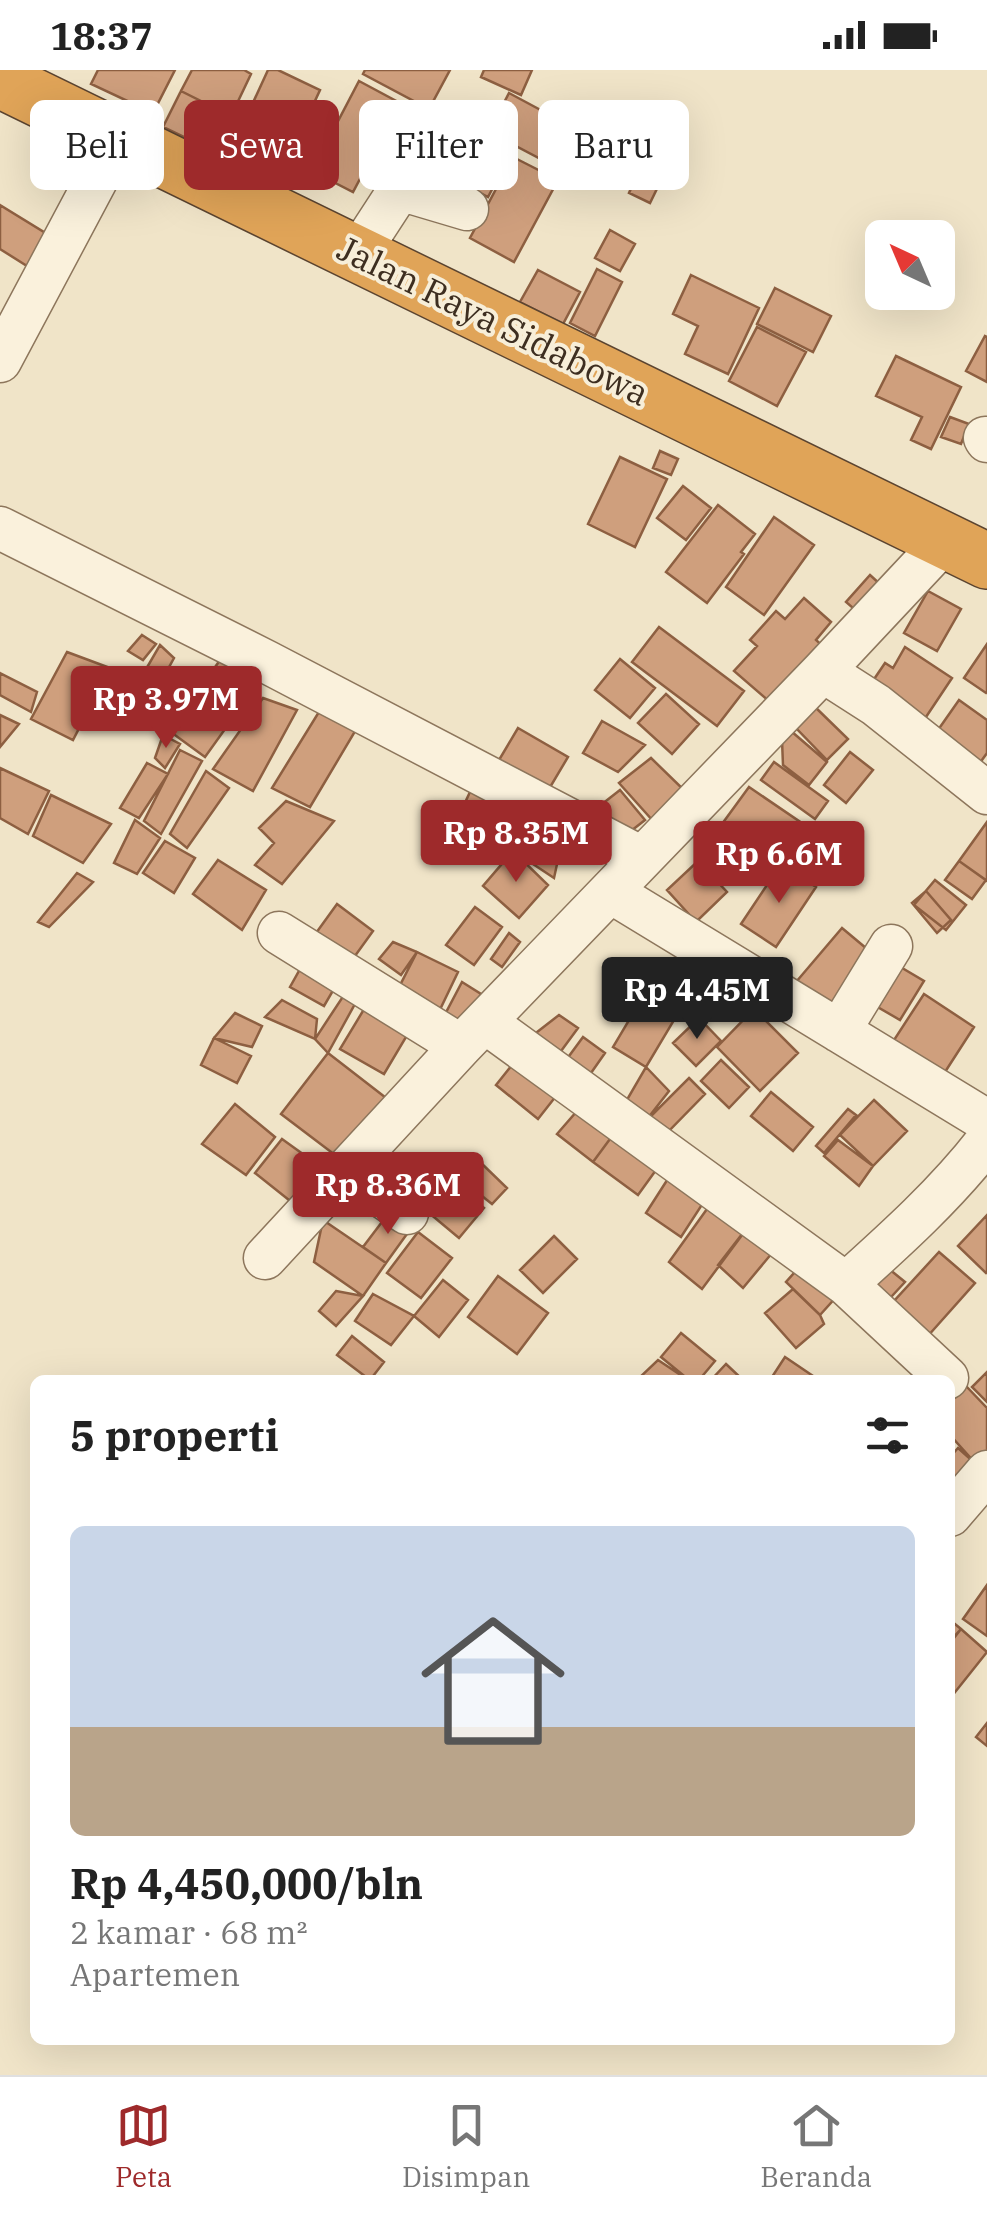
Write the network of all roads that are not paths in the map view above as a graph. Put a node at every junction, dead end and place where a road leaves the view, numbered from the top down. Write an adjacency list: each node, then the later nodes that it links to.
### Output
1 (0, 80): 2 (highway, Jalan Raya Sidabowa)
2 (41, 100)
3 (164, 161): 6 (highway, Jalan Raya Sidabowa)
4 (90, 190): 7 (street)
5 (467, 209): 6 (street)
6 (357, 255): 9 (highway, Jalan Raya Sidabowa)
7 (0, 361)
8 (0, 528): 12 (street)
9 (974, 548): 10 (street)
10 (823, 671): 11 (street); 12 (street)
11 (987, 793)
12 (642, 858): 13 (street)
13 (611, 892): 16 (street); 17 (street)
14 (279, 933): 17 (street)
15 (891, 946): 16 (street)
16 (839, 1031): 18 (street)
17 (473, 1034): 20 (street); 23 (street)
18 (987, 1121)
19 (987, 1141): 23 (street)
20 (345, 1171): 21 (street); 22 (street)
21 (407, 1213)
22 (264, 1258)
23 (846, 1284): 24 (street)
24 (944, 1375)
25 (987, 1472): 26 (street)
26 (955, 1509)

